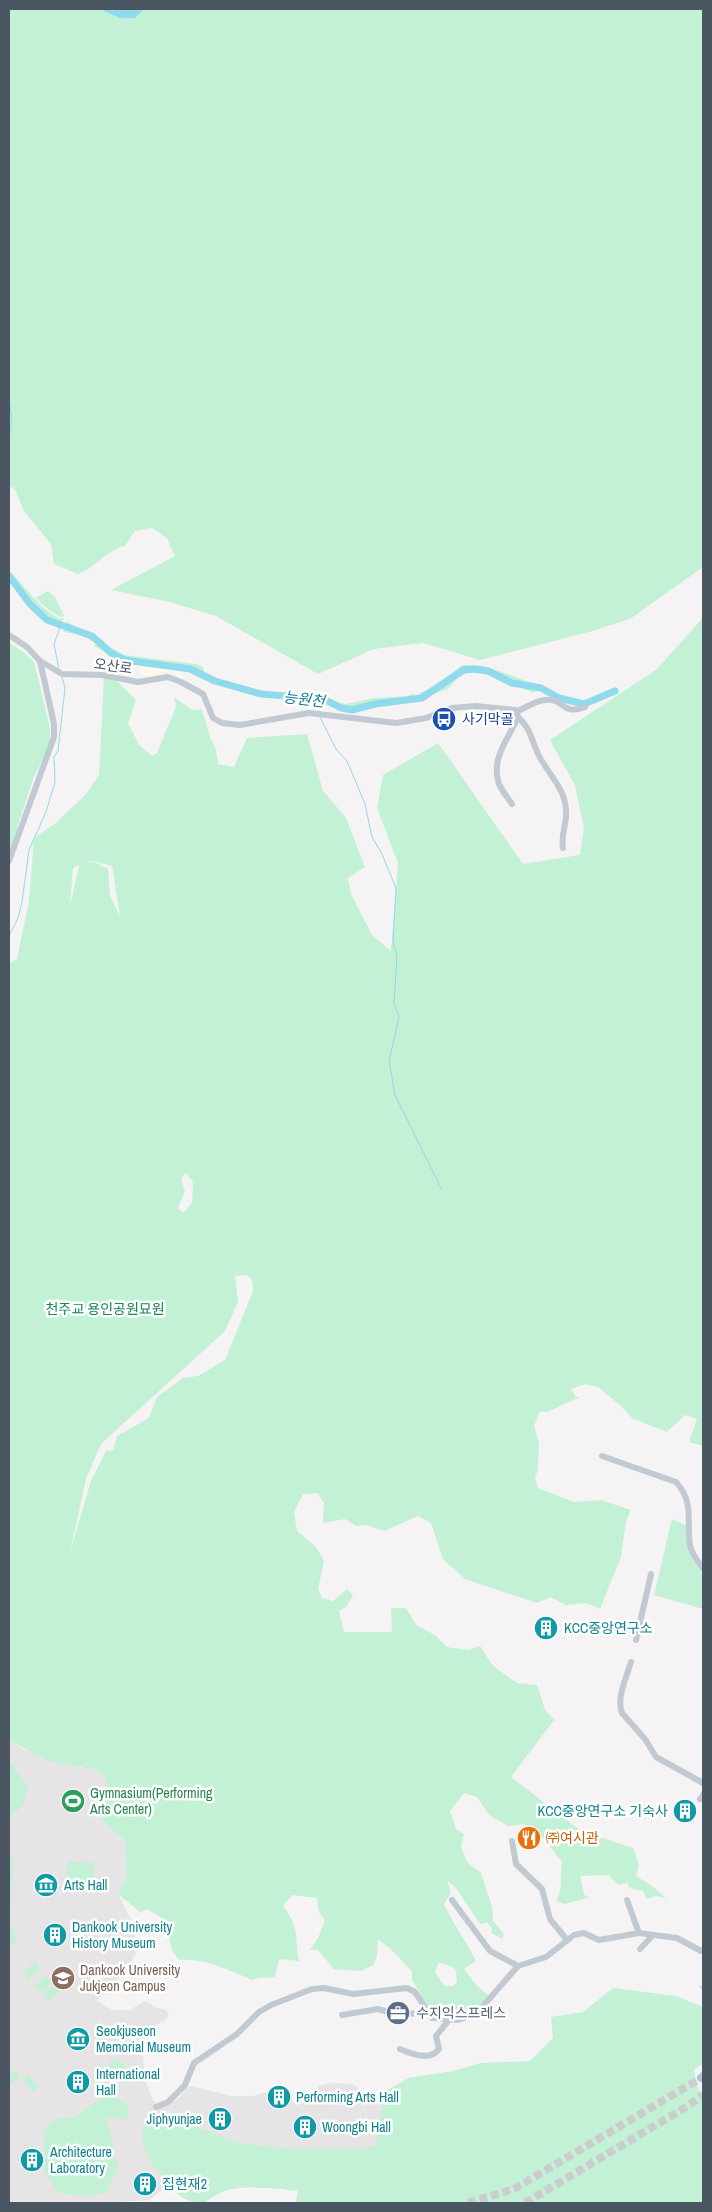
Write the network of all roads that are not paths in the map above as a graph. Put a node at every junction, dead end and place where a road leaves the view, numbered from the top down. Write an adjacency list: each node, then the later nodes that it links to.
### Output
1 (9, 635): 2 (street)
2 (40, 662): 4 (street, 오산로); 7 (street)
3 (585, 707): 4 (street, 오산로)
4 (518, 714): 5 (street); 6 (street)
5 (512, 804)
6 (563, 848)
7 (9, 861)
8 (602, 1456): 9 (street)
9 (703, 1569)
10 (651, 1574): 11 (street)
11 (636, 1640)
12 (631, 1662): 13 (street)
13 (703, 1784)
14 (512, 1841): 19 (street)
15 (452, 1900): 22 (street)
16 (627, 1900): 17 (street)
17 (639, 1933): 18 (street); 19 (street)
18 (653, 1935): 20 (street); 21 (street)
19 (567, 1940): 22 (street)
20 (640, 1949)
21 (703, 1950)
22 (518, 1966): 25 (street)
23 (429, 2013): 24 (street); 25 (street); 27 (street)
24 (342, 2015)
25 (449, 2020): 26 (street)
26 (400, 2049)
27 (156, 2107)

